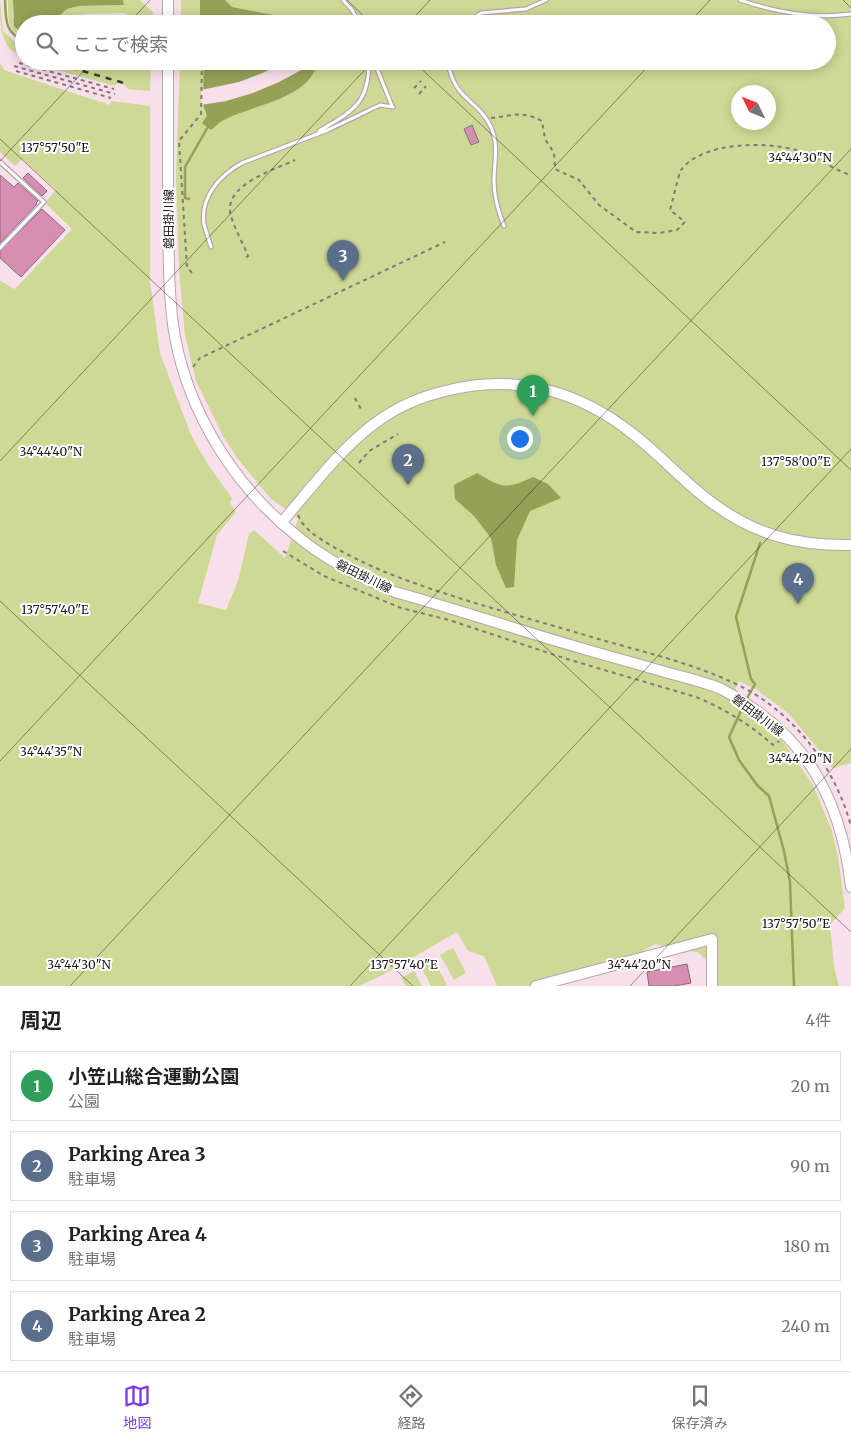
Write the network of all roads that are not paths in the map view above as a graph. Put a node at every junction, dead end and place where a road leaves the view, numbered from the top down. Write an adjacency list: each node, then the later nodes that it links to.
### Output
1 (168, 0): 6 (main road)
2 (343, 0): 7 (lane)
3 (546, 0): 8 (lane)
4 (740, 0): 5 (lane)
5 (851, 14)
6 (168, 15)
7 (355, 15)
8 (479, 15)
9 (168, 70): 18 (main road, 磐田掛川線)
10 (369, 70): 13 (lane)
11 (378, 70): 13 (lane)
12 (450, 70): 15 (lane)
13 (312, 135): 16 (lane)
14 (0, 162): 17 (lane)
15 (504, 226)
16 (211, 247)
17 (0, 248)
18 (281, 523): 19 (main road); 20 (main road, 磐田掛川線)
19 (851, 545)
20 (851, 887)
21 (536, 986): 22 (main road)
22 (712, 986)

